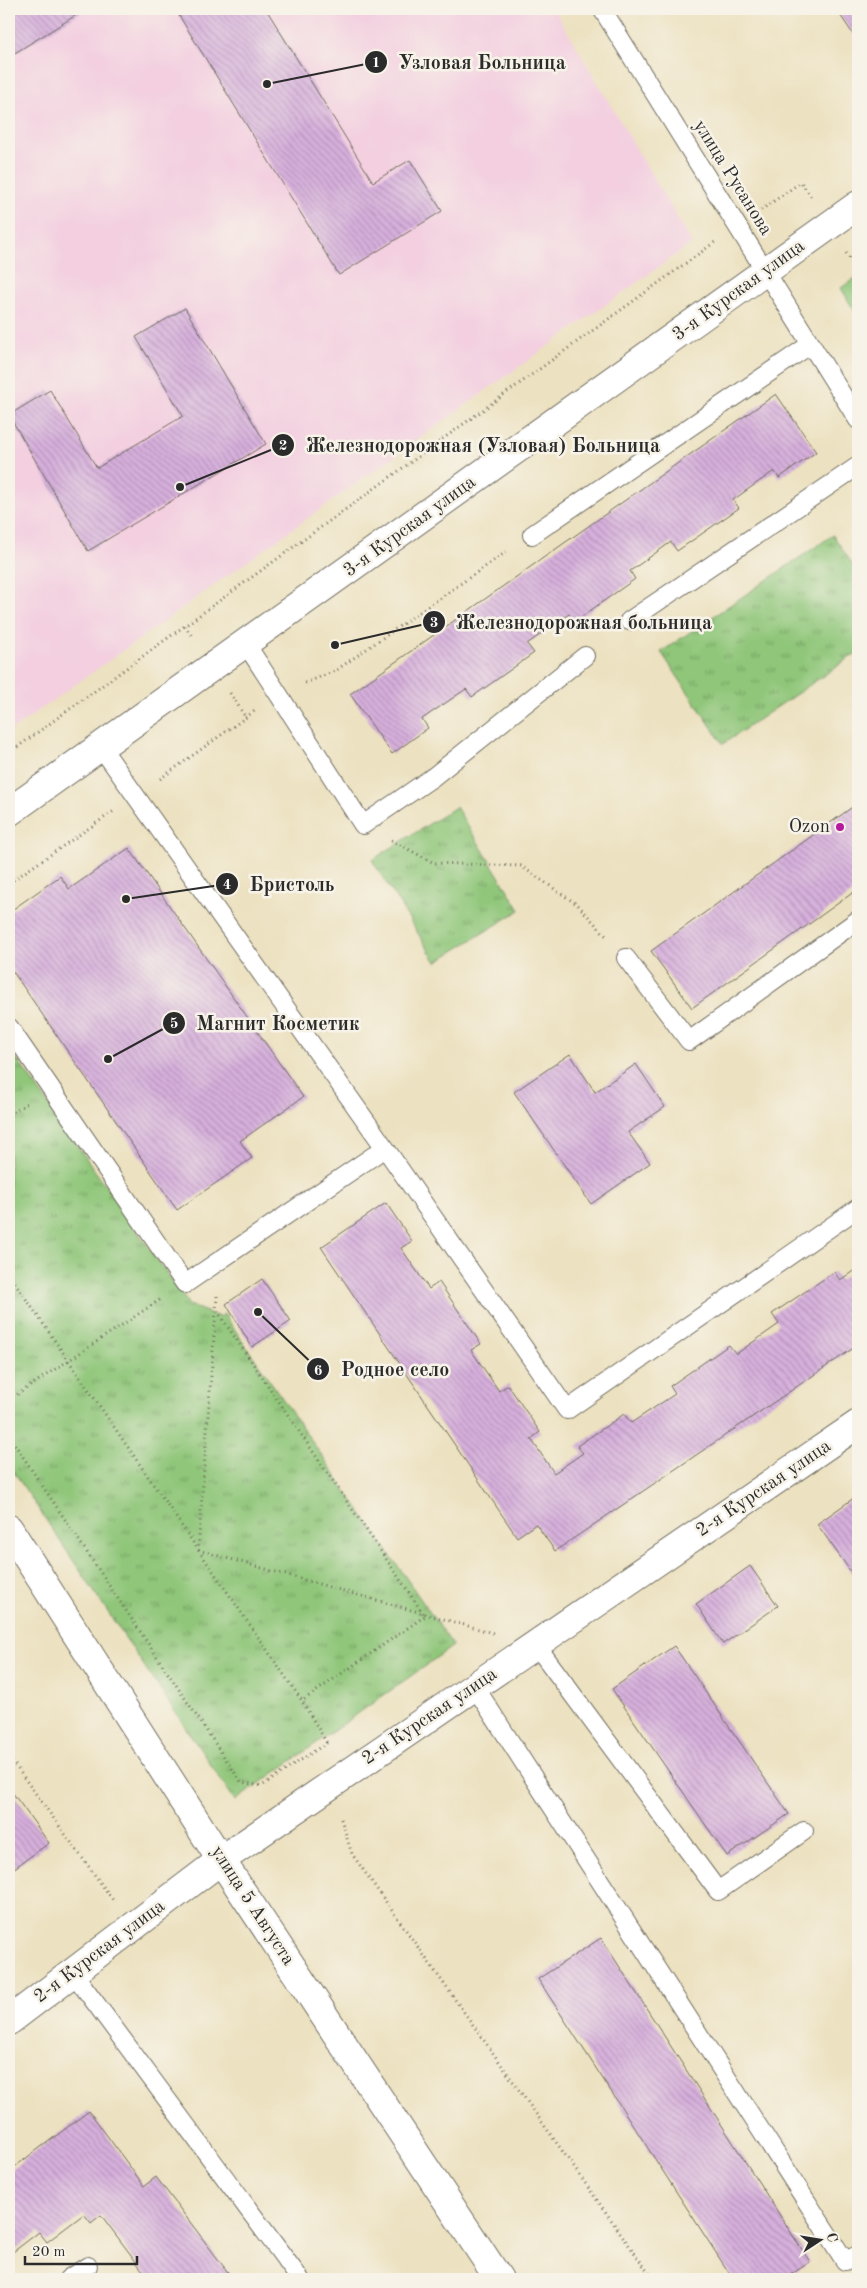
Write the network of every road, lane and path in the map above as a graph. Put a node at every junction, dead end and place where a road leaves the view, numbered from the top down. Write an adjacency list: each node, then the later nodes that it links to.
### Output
1 (602, 9): 3 (lane, улица Русанова)
2 (858, 205): 4 (main road, 3-я Курская улица)
3 (737, 226): 4 (path); 6 (lane, улица Русанова); 16 (path)
4 (829, 226): 5 (path); 6 (main road, 3-я Курская улица)
5 (858, 254)
6 (765, 272): 7 (lane, улица Русанова); 12 (main road, 3-я Курская улица)
7 (811, 344): 8 (lane, улица Русанова); 10 (lane)
8 (858, 420)
9 (858, 466): 11 (lane)
10 (532, 535): 14 (path)
11 (629, 622)
12 (246, 644): 14 (lane); 15 (main road, 3-я Курская улица)
13 (586, 656): 18 (lane)
14 (279, 694): 18 (lane)
15 (102, 747): 17 (main road, 3-я Курская улица); 22 (lane)
16 (9, 753)
17 (9, 812)
18 (363, 825): 20 (path)
19 (858, 920): 20 (lane)
20 (626, 958)
21 (9, 1027): 25 (lane)
22 (385, 1148): 23 (lane); 24 (lane)
23 (858, 1208)
24 (219, 1260): 25 (lane); 26 (path)
25 (185, 1284): 27 (path)
26 (217, 1310): 31 (path); 31 (path)
27 (9, 1400)
28 (858, 1424): 32 (main road, 2-я Курская улица)
29 (9, 1436): 35 (path)
30 (9, 1529): 38 (main road, улица 5 Августа)
31 (424, 1616): 32 (path); 34 (path)
32 (536, 1645): 33 (main road, 2-я Курская улица); 37 (lane)
33 (475, 1687): 38 (main road, 2-я Курская улица); 42 (lane)
34 (302, 1701)
35 (328, 1742)
36 (9, 1757): 39 (path)
37 (804, 1830)
38 (221, 1860): 39 (main road, 2-я Курская улица); 46 (main road, улица 5 Августа)
39 (133, 1928): 40 (main road, 2-я Курская улица)
40 (74, 1974): 41 (main road, 2-я Курская улица); 45 (lane)
41 (9, 2021)
42 (858, 2255)
43 (88, 2266): 44 (lane)
44 (68, 2279)
45 (300, 2279)
46 (499, 2279)

